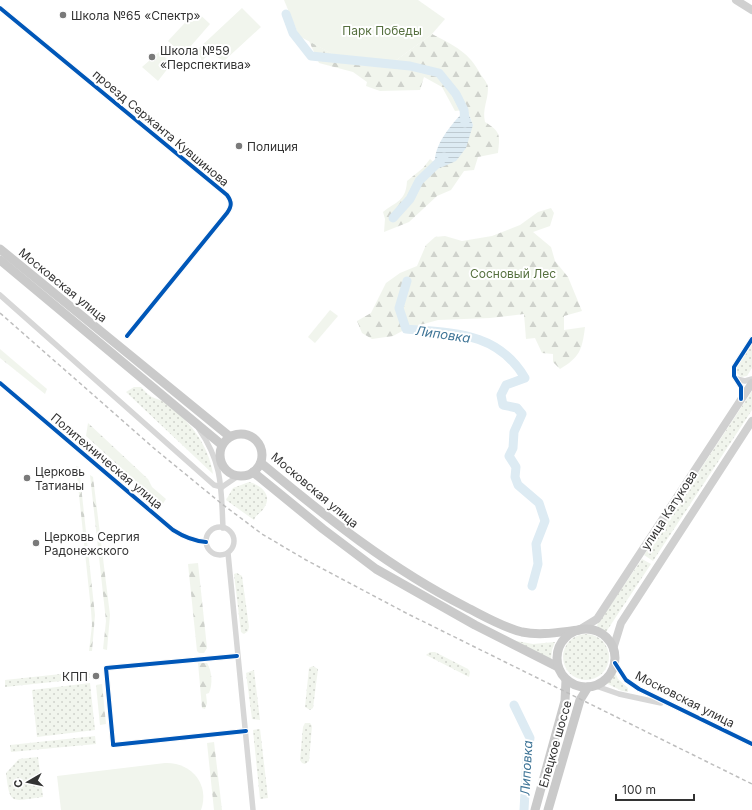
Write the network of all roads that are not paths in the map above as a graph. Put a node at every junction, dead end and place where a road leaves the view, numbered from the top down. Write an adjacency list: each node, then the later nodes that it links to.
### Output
1 (736, 0): 3 (main road)
2 (0, 8): 7 (street, проезд Сержанта Кувшинова)
3 (752, 10)
4 (0, 249): 16 (main road, Московская улица)
5 (0, 260): 14 (main road, Московская улица)
6 (0, 295): 23 (street)
7 (127, 336)
8 (752, 340): 9 (street)
9 (734, 376): 10 (street); 13 (street)
10 (752, 379)
11 (0, 383): 25 (street, Политехническая улица)
12 (752, 383): 13 (main road, улица Катукова)
13 (741, 399): 27 (main road, улица Катукова)
14 (192, 419): 17 (main road, Московская улица); 20 (street)
15 (752, 421): 28 (main road, улица Катукова)
16 (229, 436): 17 (main road); 19 (main road, Московская улица)
17 (222, 445): 18 (main road)
18 (220, 456): 20 (street); 22 (main road)
19 (261, 463): 21 (main road); 27 (main road, Московская улица)
20 (219, 468): 23 (street)
21 (253, 472): 22 (main road); 31 (main road, Московская улица)
22 (238, 476): 23 (street)
23 (222, 487): 24 (street)
24 (223, 528): 25 (street); 26 (street)
25 (206, 542): 26 (street)
26 (228, 553): 29 (street)
27 (579, 630): 28 (main road); 31 (main road)
28 (613, 648): 30 (main road)
29 (237, 656): 35 (street); 35 (street)
30 (614, 663): 33 (main road); 34 (street, Московская улица)
31 (558, 667): 32 (main road)
32 (566, 680): 33 (main road); 38 (main road, Елецкое шоссе)
33 (592, 687): 34 (street, Московская улица); 39 (main road, Елецкое шоссе)
34 (669, 704): 36 (street, Московская улица)
35 (246, 731): 37 (street)
36 (752, 744)
37 (253, 810)
38 (535, 810)
39 (548, 810)

